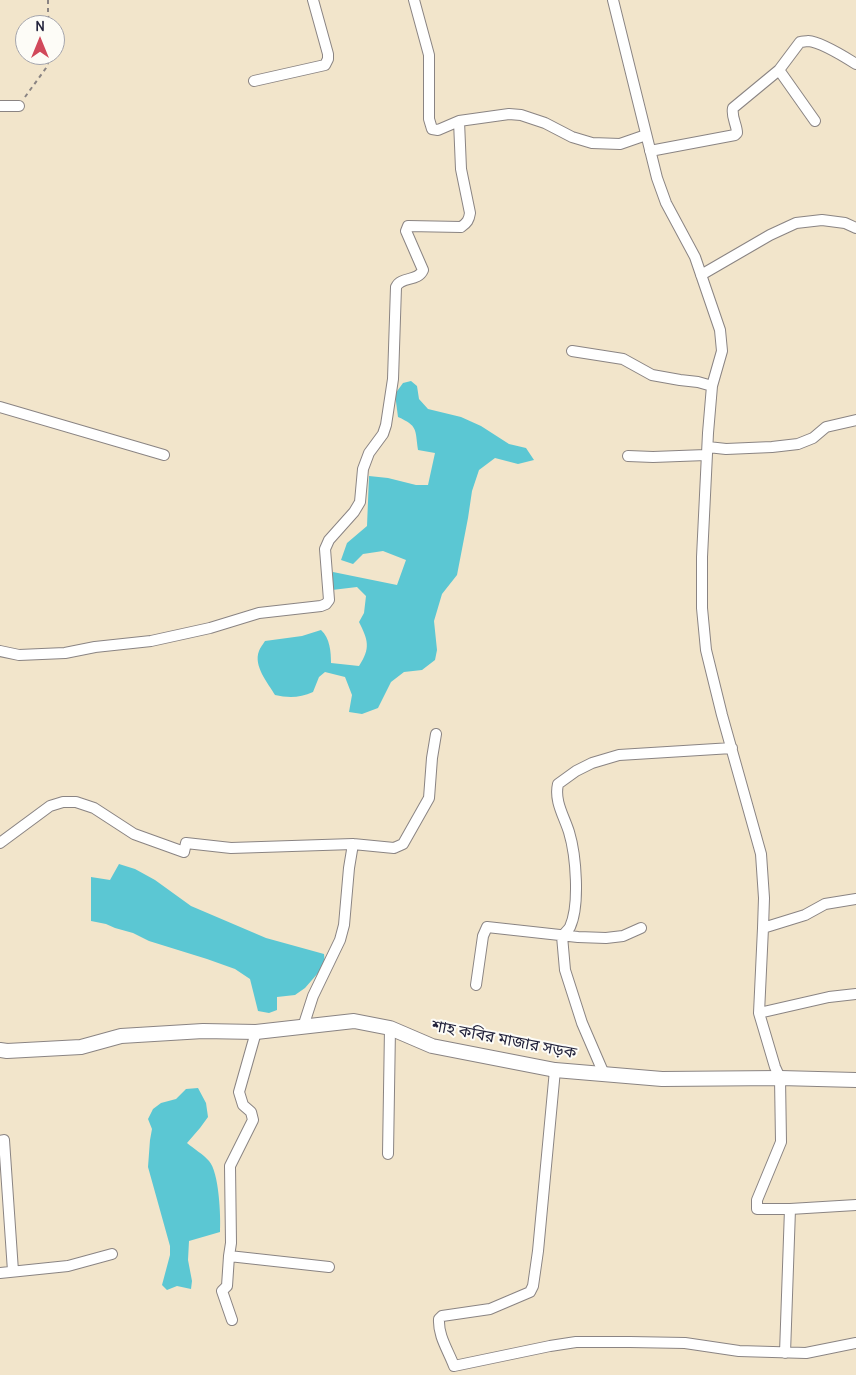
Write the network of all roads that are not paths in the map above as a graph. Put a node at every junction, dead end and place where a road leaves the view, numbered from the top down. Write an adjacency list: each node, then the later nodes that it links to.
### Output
1 (313, 0): 6 (street)
2 (414, 0): 9 (street)
3 (613, 0): 11 (street)
4 (856, 64): 5 (street)
5 (779, 70): 10 (street); 12 (street)
6 (254, 81)
7 (0, 106): 8 (street)
8 (19, 106)
9 (459, 121): 11 (street); 22 (street)
10 (815, 121)
11 (646, 135): 12 (street)
12 (650, 151): 14 (street)
13 (856, 228): 14 (street)
14 (701, 275): 16 (street)
15 (572, 351): 16 (street)
16 (712, 386): 19 (street)
17 (0, 407): 20 (street)
18 (856, 420): 19 (street)
19 (707, 451): 21 (street); 24 (street)
20 (164, 455)
21 (628, 456)
22 (0, 651)
23 (436, 734): 26 (street)
24 (732, 748): 29 (street); 30 (street)
25 (0, 843): 26 (street)
26 (353, 844): 34 (street)
27 (856, 900): 29 (street)
28 (640, 928): 30 (street)
29 (763, 928): 33 (street)
30 (562, 936): 31 (street); 39 (street)
31 (476, 985)
32 (856, 994): 33 (street)
33 (760, 1013): 40 (street)
34 (303, 1027): 35 (street, শাহ কবির মাজার সড়ক); 36 (street, শাহ কবির মাজার সড়ক)
35 (390, 1028): 38 (street, শাহ কবির মাজার সড়ক); 43 (street)
36 (256, 1032): 37 (street, শাহ কবির মাজার সড়ক); 47 (street)
37 (0, 1050)
38 (555, 1070): 39 (street, শাহ কবির মাজার সড়ক); 54 (street)
39 (604, 1074): 40 (street, শাহ কবির মাজার সড়ক)
40 (780, 1078): 41 (street, শাহ কবির মাজার সড়ক); 45 (street)
41 (856, 1080)
42 (0, 1141): 49 (street)
43 (388, 1154)
44 (856, 1205): 45 (street)
45 (790, 1208): 53 (street)
46 (112, 1254): 49 (street)
47 (229, 1256): 48 (street); 51 (street)
48 (329, 1267)
49 (13, 1272): 50 (street)
50 (0, 1273)
51 (232, 1320)
52 (856, 1343): 53 (street)
53 (785, 1353): 54 (street)
54 (456, 1370)

